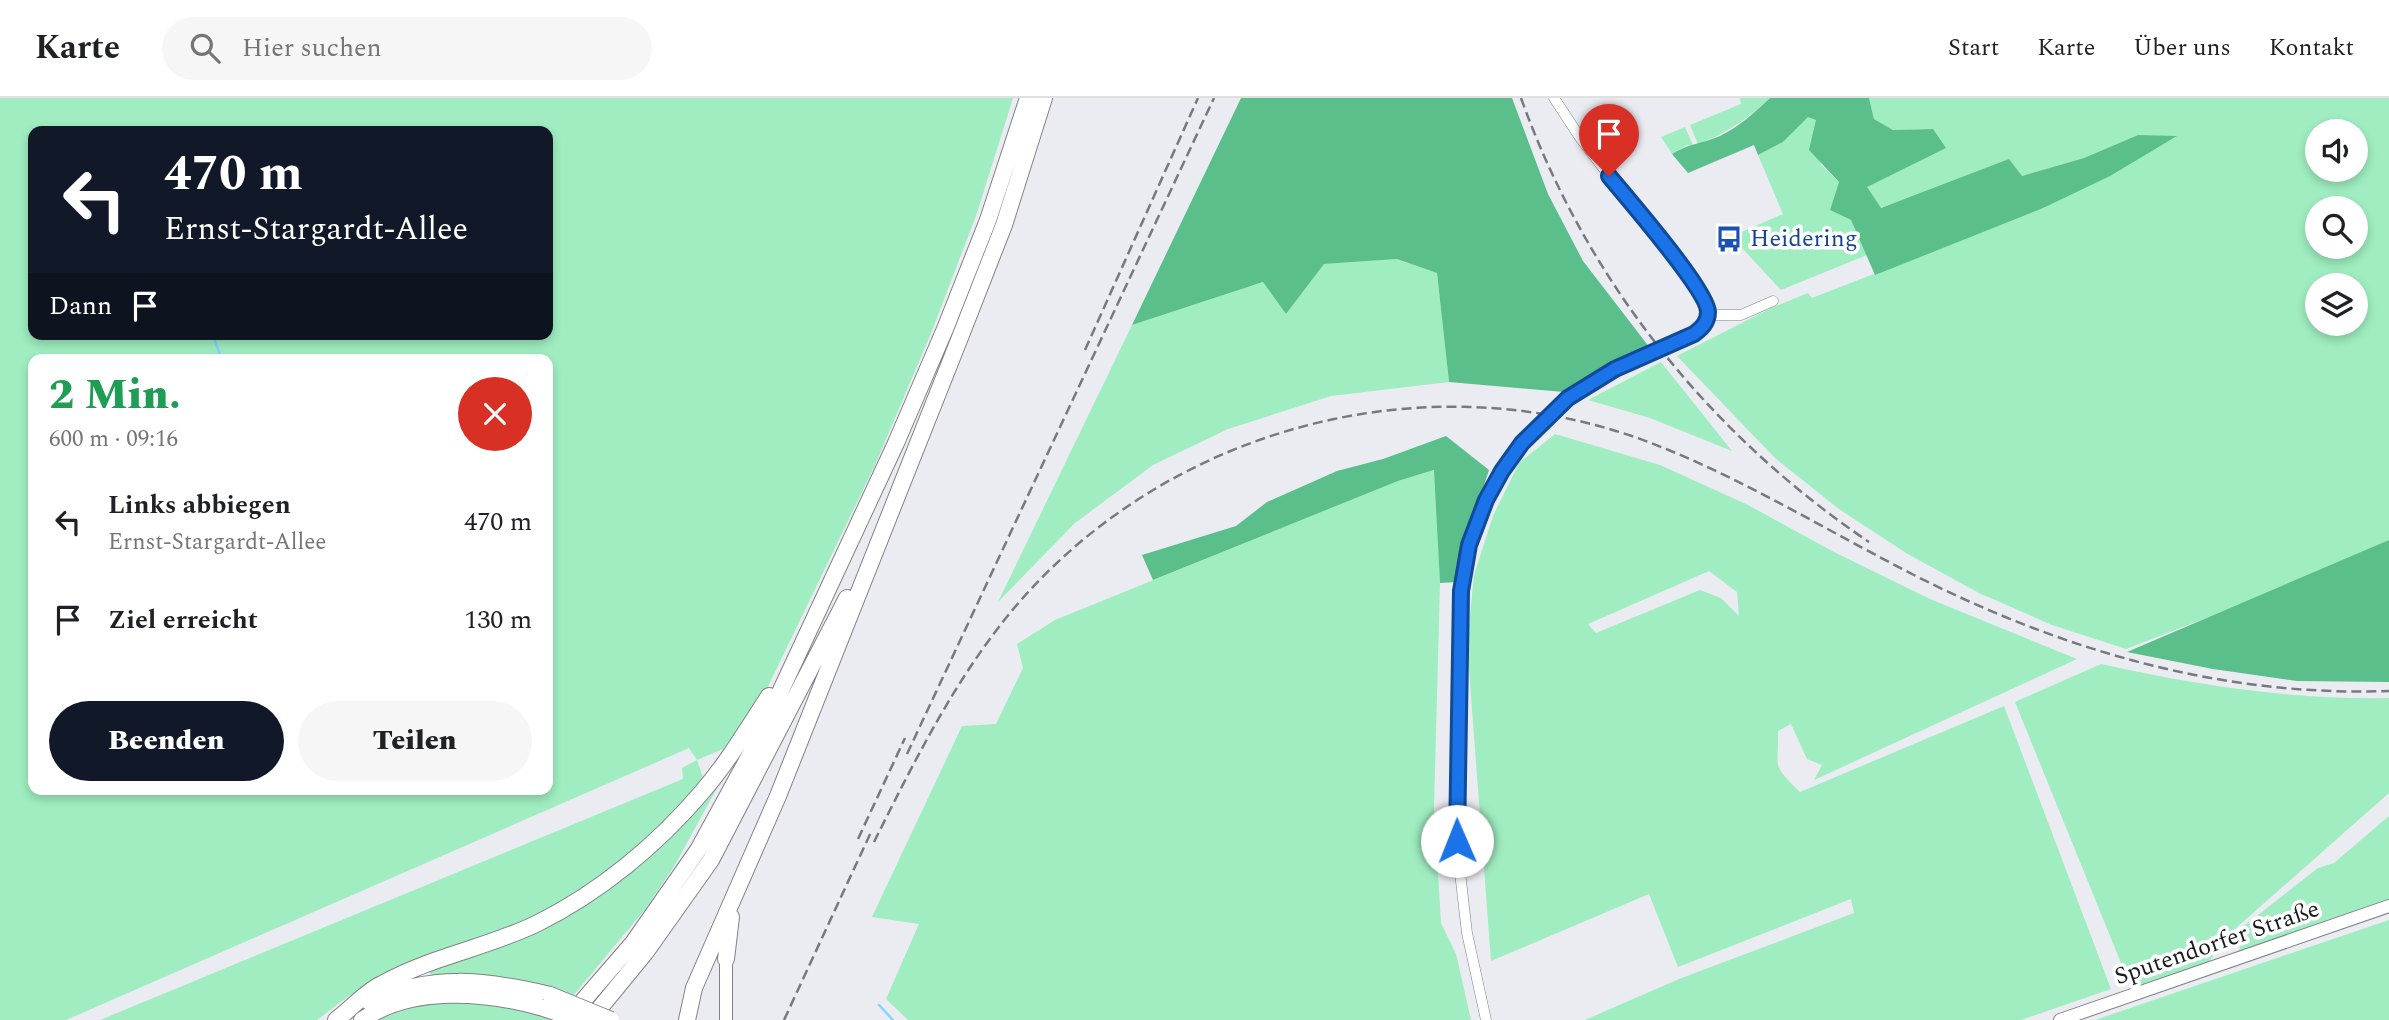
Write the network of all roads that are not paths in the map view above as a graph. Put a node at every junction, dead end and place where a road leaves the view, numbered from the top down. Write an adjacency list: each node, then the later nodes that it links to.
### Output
1 (1028, 98): 7 (highway)
2 (1044, 98): 6 (highway)
3 (1554, 98): 5 (street)
4 (1773, 301): 5 (street)
5 (1708, 315): 20 (street, bridge)
6 (892, 505): 8 (highway); 16 (highway)
7 (803, 643): 12 (highway); 14 (highway)
8 (735, 897): 10 (highway); 18 (highway)
9 (2389, 906): 21 (main road, Sputendorfer Straße)
10 (726, 959): 19 (main road)
11 (545, 1001): 12 (highway); 15 (highway, bridge); 17 (highway, bridge)
12 (359, 1013): 13 (highway)
13 (336, 1020)
14 (567, 1020)
15 (580, 1020)
16 (590, 1020)
17 (611, 1020)
18 (687, 1020)
19 (726, 1020)
20 (1486, 1020)
21 (2060, 1020)

